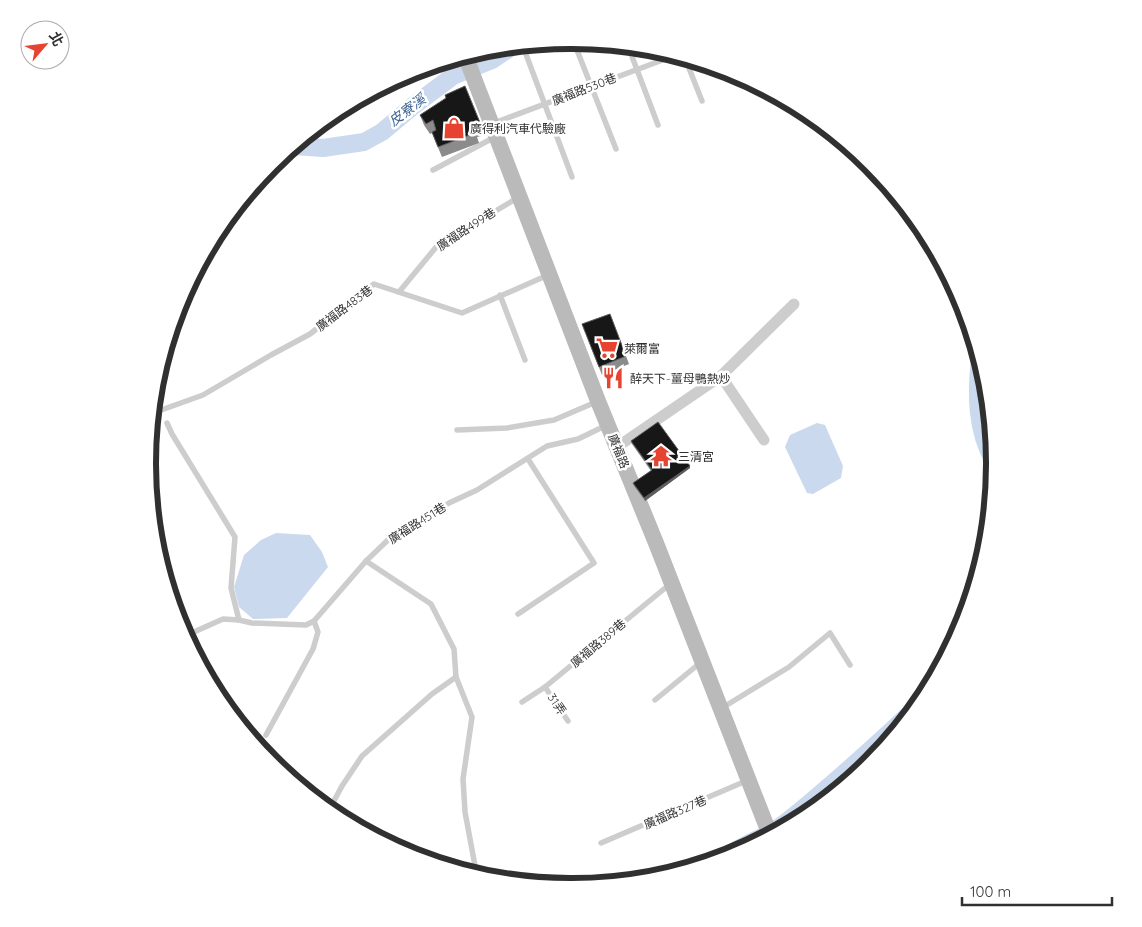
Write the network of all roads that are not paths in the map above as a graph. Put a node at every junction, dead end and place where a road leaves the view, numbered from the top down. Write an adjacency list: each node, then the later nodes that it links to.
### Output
1 (577, 49): 8 (lane)
2 (525, 51): 10 (lane)
3 (630, 53): 7 (lane)
4 (664, 60): 7 (lane, 廣福路530巷)
5 (468, 62): 12 (street, 廣福路)
6 (688, 66): 9 (lane)
7 (636, 70): 8 (lane, 廣福路530巷); 11 (lane)
8 (591, 86): 10 (lane, 廣福路530巷); 13 (lane)
9 (702, 101)
10 (546, 104): 12 (lane, 廣福路530巷); 15 (lane)
11 (658, 125)
12 (494, 130): 14 (lane, 廣福路530巷); 16 (street, 廣福路)
13 (616, 149)
14 (433, 170)
15 (572, 178)
16 (520, 196): 17 (street, 廣福路); 18 (lane, 廣福路499巷)
17 (550, 274): 19 (lane, 廣福路483巷); 23 (street, 廣福路)
18 (399, 292): 19 (lane, 廣福路483巷); 24 (lane, 廣福路483巷)
19 (500, 295): 21 (lane)
20 (794, 304): 22 (street)
21 (524, 360)
22 (721, 376): 28 (street); 29 (street)
23 (598, 401): 26 (street, 廣福路); 27 (lane)
24 (160, 410)
25 (168, 423): 34 (lane)
26 (608, 424): 29 (street, 廣福路); 30 (lane, 廣福路451巷)
27 (457, 430)
28 (764, 440)
29 (617, 446): 32 (street, 廣福路)
30 (528, 459): 31 (lane, 廣福路451巷); 33 (lane)
31 (366, 560): 35 (lane, 廣福路451巷); 39 (lane)
32 (671, 582): 37 (street, 廣福路); 40 (lane, 廣福路389巷)
33 (518, 614)
34 (239, 620): 35 (lane); 36 (lane)
35 (314, 621): 45 (lane)
36 (193, 633)
37 (702, 662): 41 (lane); 43 (street, 廣福路)
38 (850, 665): 43 (lane)
39 (456, 677): 47 (lane); 50 (lane)
40 (545, 687): 42 (lane, 廣福路389巷); 44 (lane, 31弄)
41 (655, 700)
42 (522, 702)
43 (721, 710): 46 (street, 廣福路)
44 (568, 721)
45 (266, 735)
46 (748, 780): 48 (street, 廣福路); 49 (lane, 廣福路327巷)
47 (333, 803)
48 (767, 828)
49 (601, 843)
50 (475, 867)

